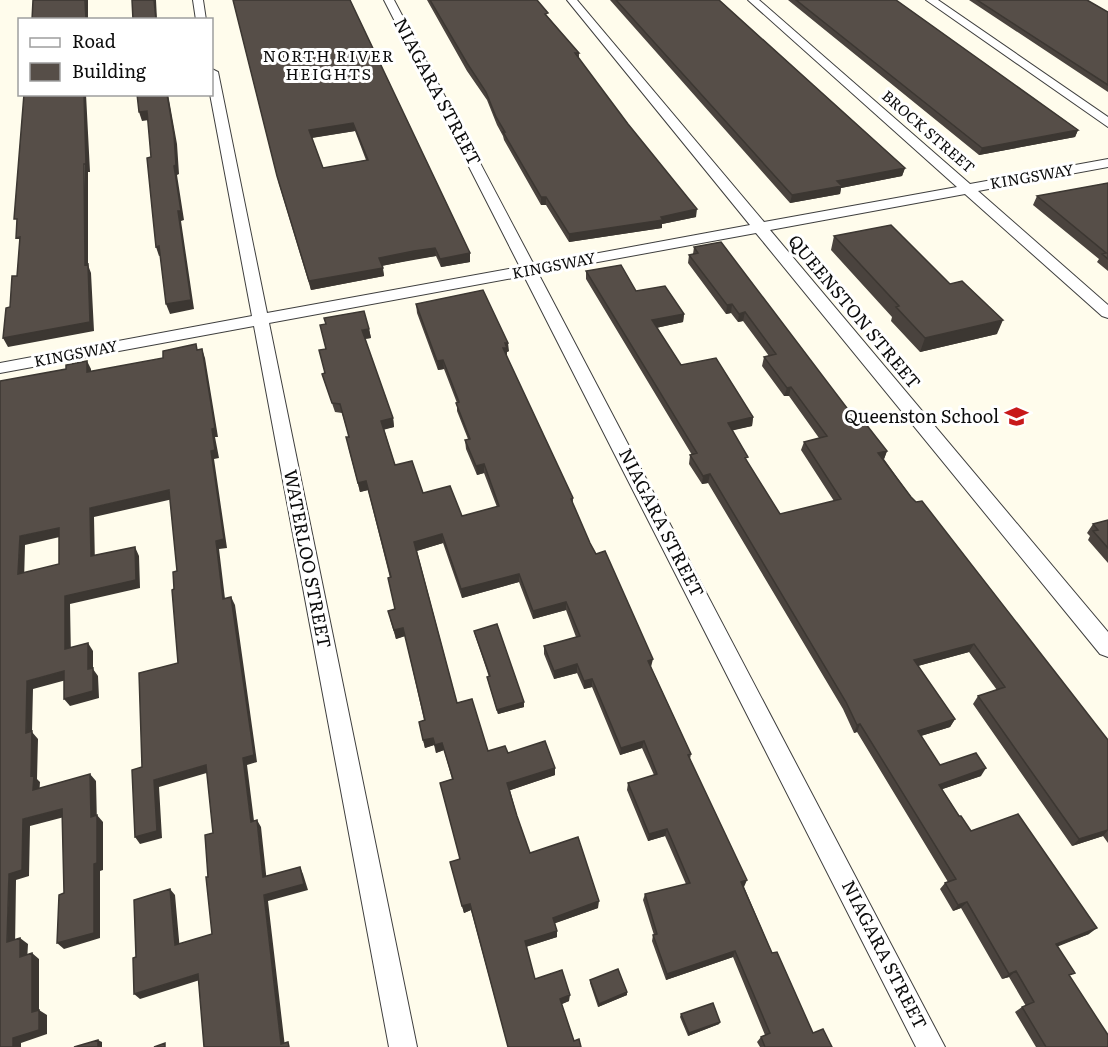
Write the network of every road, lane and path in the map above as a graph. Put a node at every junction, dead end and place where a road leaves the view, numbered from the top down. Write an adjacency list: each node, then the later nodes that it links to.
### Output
1 (198, 0): 6 (street)
2 (389, 0): 12 (street, NIAGARA STREET)
3 (572, 0): 11 (street, QUEENSTON STREET)
4 (753, 0): 10 (street, BROCK STREET)
5 (932, 0): 8 (street)
6 (201, 18)
7 (213, 77): 14 (street, WATERLOO STREET)
8 (1108, 123)
9 (1108, 163): 10 (street, KINGSWAY)
10 (967, 188): 11 (street, KINGSWAY); 13 (street, BROCK STREET)
11 (759, 228): 12 (street, KINGSWAY); 16 (street, QUEENSTON STREET)
12 (530, 271): 14 (street, KINGSWAY); 18 (street, NIAGARA STREET)
13 (1108, 313)
14 (260, 320): 15 (street, KINGSWAY); 17 (street, WATERLOO STREET)
15 (0, 368)
16 (1108, 648)
17 (403, 1047)
18 (931, 1047)

